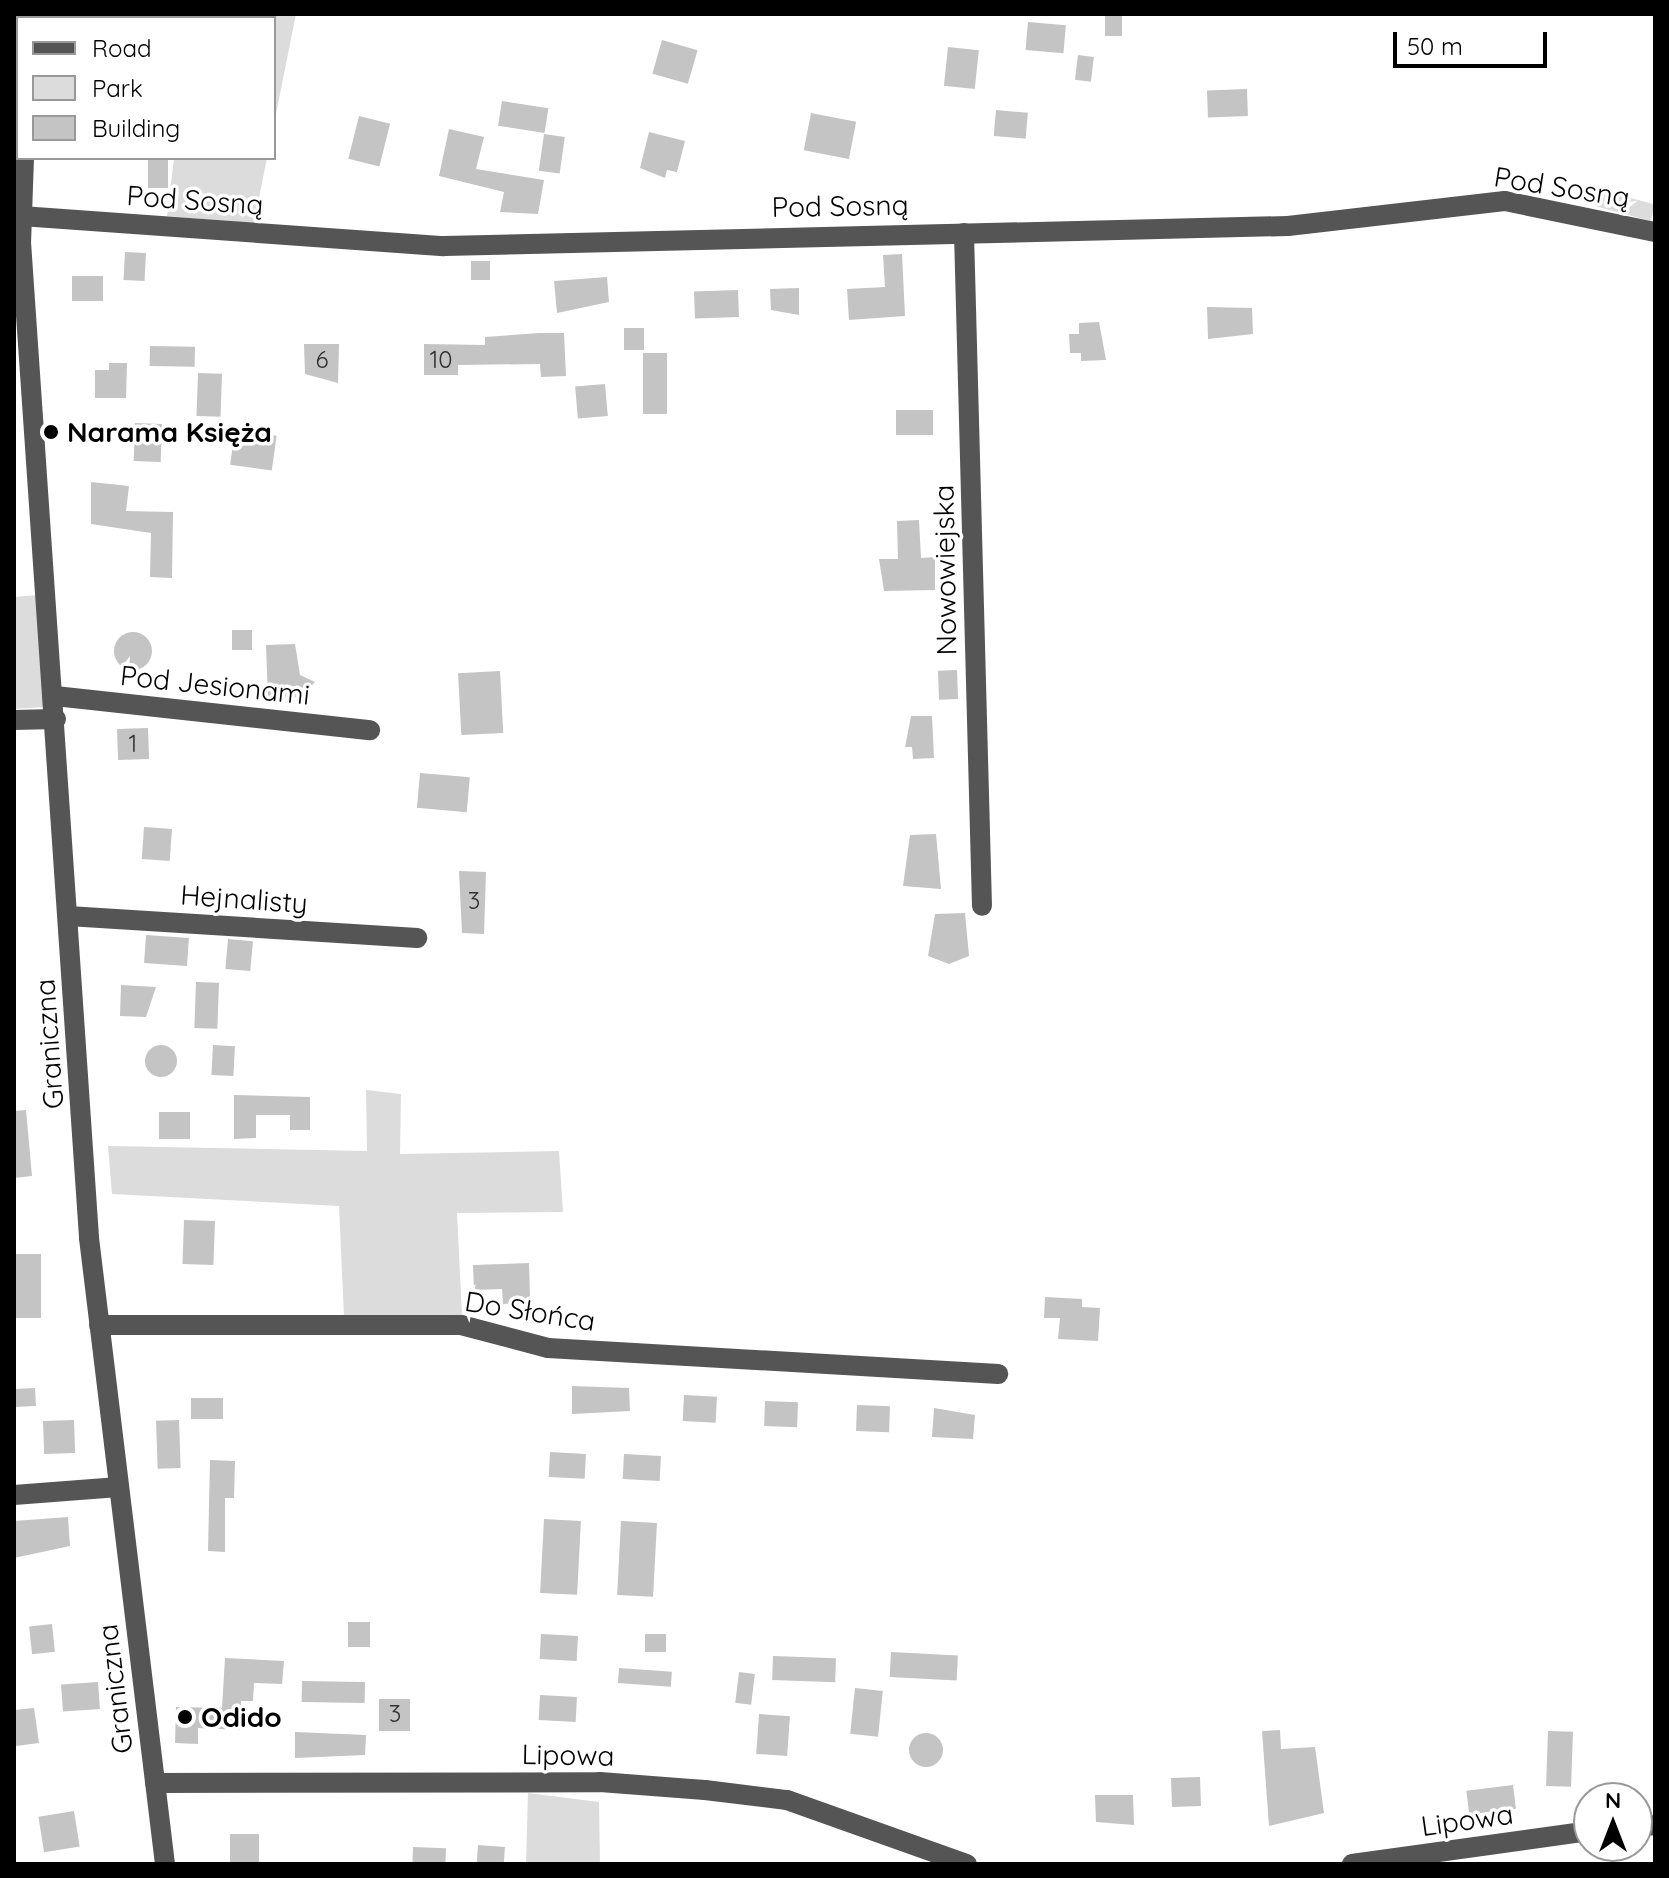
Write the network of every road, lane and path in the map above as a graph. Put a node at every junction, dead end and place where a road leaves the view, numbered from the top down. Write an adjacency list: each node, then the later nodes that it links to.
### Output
1 (24, 160): 2 (street, Graniczna)
2 (21, 216): 4 (street, Pod Sosną); 5 (street, Graniczna)
3 (1655, 232): 4 (street, Pod Sosną)
4 (964, 233): 9 (street, Nowowiejska)
5 (55, 696): 6 (street, Graniczna); 8 (street, Pod Jesionami)
6 (56, 719): 7 (street); 10 (street, Graniczna)
7 (14, 720)
8 (370, 730)
9 (982, 906)
10 (68, 916): 11 (street, Hejnalisty); 12 (street, Graniczna)
11 (417, 938)
12 (99, 1325): 13 (street, Do Słońca); 14 (street, Graniczna)
13 (998, 1374)
14 (119, 1487): 15 (street); 16 (street, Graniczna)
15 (14, 1495)
16 (155, 1783): 18 (street, Graniczna); 19 (street, Lipowa)
17 (1573, 1833): 20 (street, Lipowa)
18 (165, 1864)
19 (967, 1864)
20 (1352, 1864)

